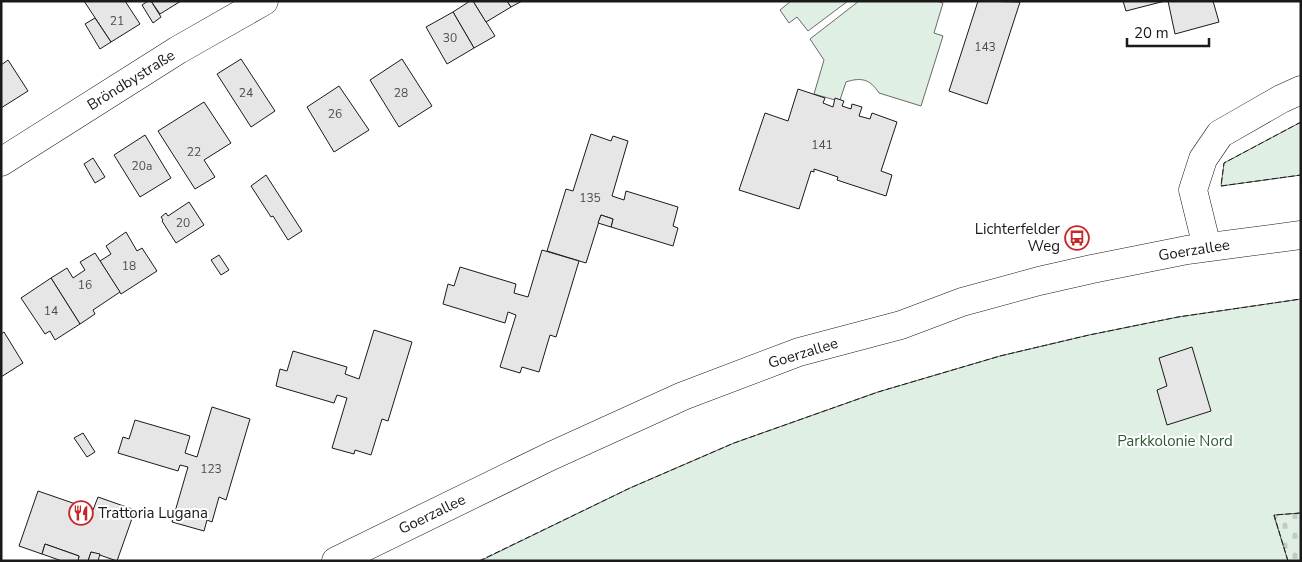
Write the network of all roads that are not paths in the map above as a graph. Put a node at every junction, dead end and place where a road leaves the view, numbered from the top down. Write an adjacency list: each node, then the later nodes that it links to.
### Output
1 (264, 1): 3 (main road, Bröndbystraße)
2 (1301, 90): 5 (main road)
3 (1, 162)
4 (1301, 235): 5 (main road, Goerzallee)
5 (1207, 247): 6 (main road, Goerzallee)
6 (336, 561)

